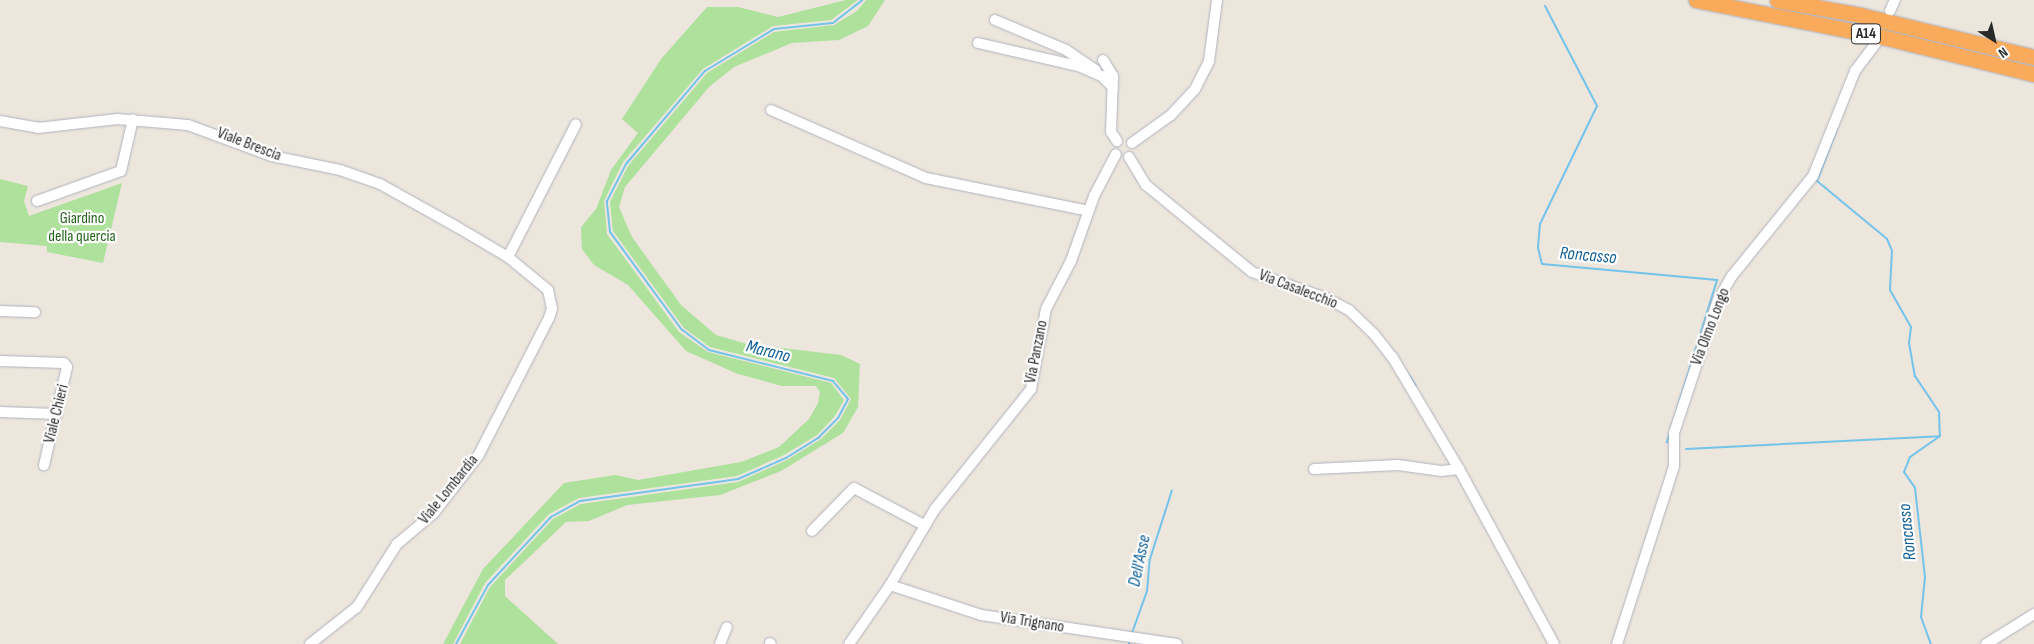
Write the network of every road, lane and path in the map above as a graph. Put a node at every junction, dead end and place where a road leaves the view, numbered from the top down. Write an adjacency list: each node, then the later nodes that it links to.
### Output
1 (1217, 0): 19 (street)
2 (1696, 0): 11 (highway, A14)
3 (1777, 0): 9 (highway, A14)
4 (1895, 0): 5 (street)
5 (1890, 11)
6 (995, 20): 12 (street)
7 (978, 43): 12 (street)
8 (1876, 43): 44 (street, Via Olmo Longo)
9 (2034, 57)
10 (1103, 60): 13 (street)
11 (2034, 74)
12 (1102, 76): 13 (street)
13 (1113, 88): 18 (street)
14 (771, 110): 23 (street)
15 (132, 119): 16 (street, Viale Brescia); 22 (street); 24 (street, Viale Brescia)
16 (0, 120)
17 (576, 124): 24 (street)
18 (1117, 141): 19 (street); 20 (street)
19 (1132, 143): 21 (street)
20 (1116, 154): 21 (street); 23 (street, Via Panzano)
21 (1129, 157): 33 (street, Via Casalecchio)
22 (37, 201)
23 (1089, 211): 34 (street, Via Panzano)
24 (508, 257): 25 (street, Viale Brescia)
25 (552, 309): 39 (street, Viale Lombardia)
26 (0, 310): 27 (street)
27 (35, 312)
28 (0, 361): 30 (street, Viale Chieri)
29 (0, 412): 30 (street)
30 (56, 414): 31 (street, Viale Chieri)
31 (44, 465)
32 (1314, 469): 33 (street)
33 (1459, 469): 43 (street, Via Casalecchio)
34 (924, 526): 35 (street); 36 (street, Via Panzano)
35 (812, 531)
36 (890, 585): 41 (street, Via Panzano); 42 (street, Via Trignano)
37 (2034, 614): 45 (street)
38 (727, 627): 40 (street)
39 (310, 644)
40 (720, 644)
41 (849, 644)
42 (1177, 644)
43 (1554, 644)
44 (1617, 644)
45 (1986, 644)

